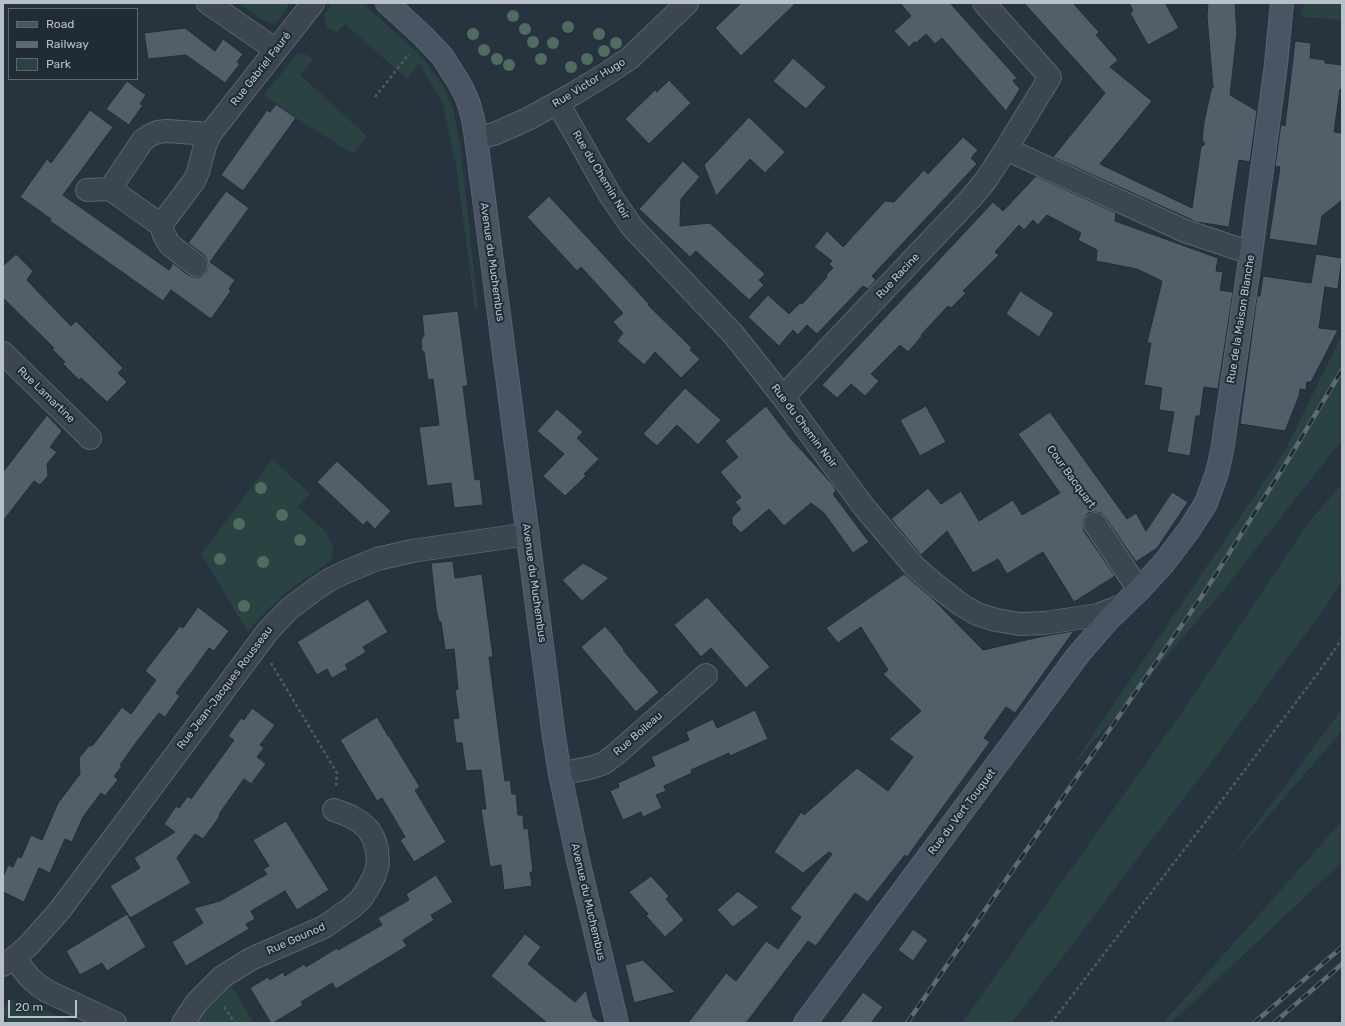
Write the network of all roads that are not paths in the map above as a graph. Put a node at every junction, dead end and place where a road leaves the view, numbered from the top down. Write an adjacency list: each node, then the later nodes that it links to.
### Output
1 (208, 3): 7 (street)
2 (313, 3): 7 (street, Rue Gabriel Fauré)
3 (387, 3): 10 (street)
4 (687, 3): 8 (street, Rue Victor Hugo)
5 (984, 3): 11 (street, Rue Racine)
6 (1282, 3): 15 (street, Rue de la Maison Blanche)
7 (276, 50): 9 (street, Rue Gabriel Fauré)
8 (558, 103): 10 (street, Rue Victor Hugo); 18 (street, Rue du Chemin Noir)
9 (210, 134): 12 (street); 14 (street, Rue Gabriel Fauré)
10 (476, 138): 21 (street, Avenue du Muchembus)
11 (1006, 149): 15 (street); 18 (street, Rue Racine)
12 (110, 189): 13 (street); 14 (street)
13 (87, 190)
14 (161, 225): 16 (street)
15 (1251, 253): 22 (street, Rue de la Maison Blanche)
16 (196, 265)
17 (3, 353): 19 (street, Rue Lamartine)
18 (783, 397): 22 (street, Rue du Chemin Noir)
19 (90, 438)
20 (1095, 524): 22 (street)
21 (528, 534): 24 (street, Avenue du Muchembus); 26 (street, Rue Jean-Jacques Rousseau)
22 (1131, 598): 30 (street, Rue du Vert Touquet)
23 (706, 675): 24 (street, Rue Boileau)
24 (560, 774): 29 (street, Avenue du Muchembus)
25 (334, 810): 28 (street, Rue Gounod)
26 (8, 961): 27 (street)
27 (115, 1023)
28 (183, 1023)
29 (617, 1023)
30 (805, 1023)

